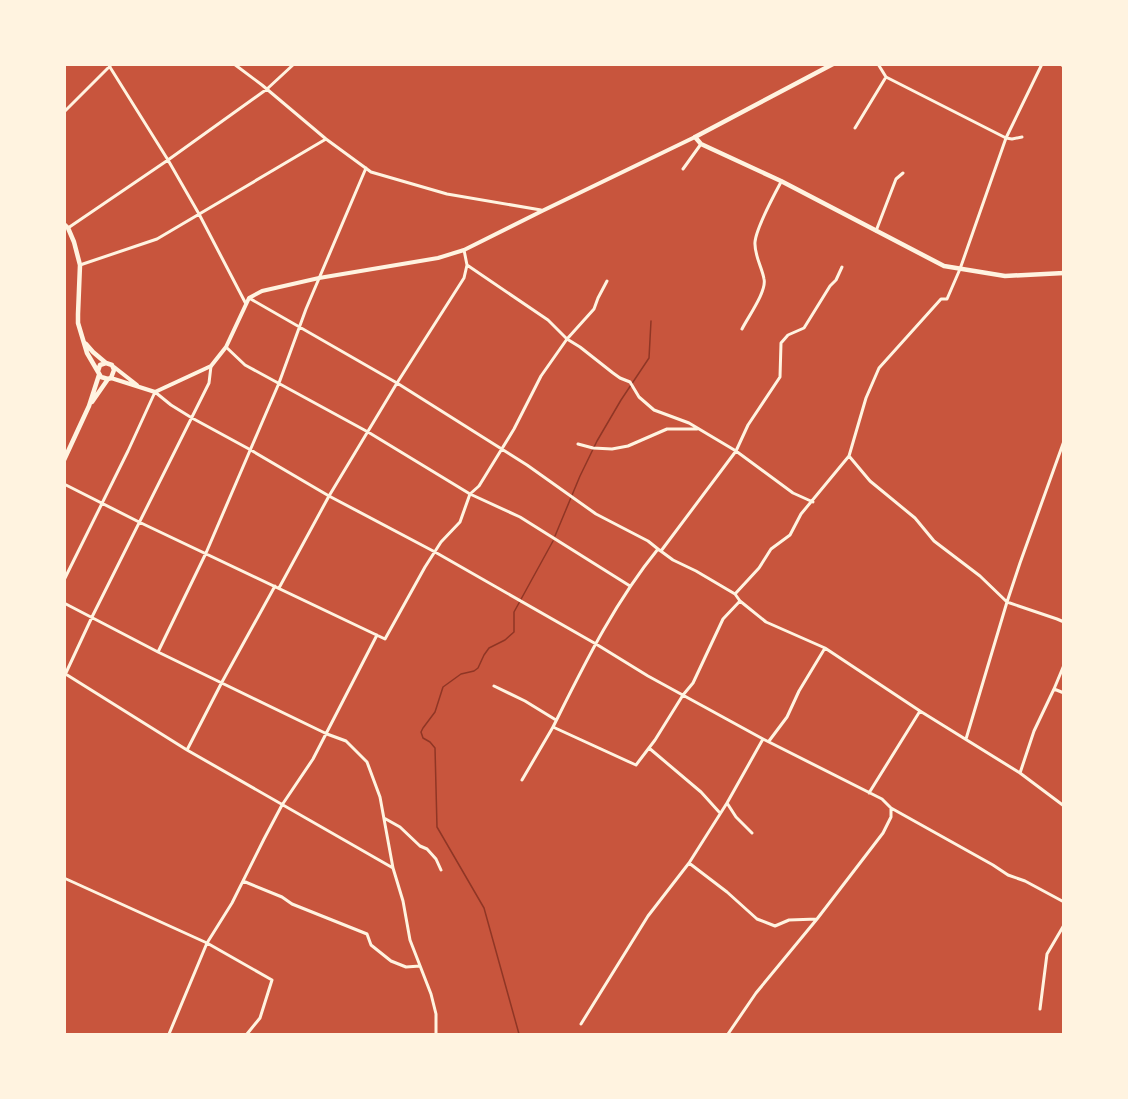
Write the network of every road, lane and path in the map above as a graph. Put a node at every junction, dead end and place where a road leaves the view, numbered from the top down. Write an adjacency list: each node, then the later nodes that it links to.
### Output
1 (234, 64): 8 (street)
2 (294, 64): 8 (street)
3 (833, 64): 11 (main road)
4 (878, 64): 7 (street)
5 (1042, 64): 13 (street)
6 (110, 66): 9 (street); 16 (street)
7 (886, 77): 10 (street); 13 (street)
8 (267, 89): 14 (street); 16 (street)
9 (64, 112)
10 (855, 128)
11 (695, 137): 15 (main road); 21 (street)
12 (1022, 137): 13 (street)
13 (1006, 138): 29 (street)
14 (326, 140): 17 (street); 22 (street)
15 (701, 144): 18 (street); 20 (main road)
16 (168, 160): 22 (street); 23 (street)
17 (366, 168): 21 (street); 31 (street)
18 (683, 169)
19 (903, 173): 24 (street)
20 (781, 181): 24 (main road); 36 (street)
21 (542, 211): 25 (street)
22 (199, 214): 27 (street); 34 (street)
23 (66, 226): 27 (main road)
24 (876, 231): 29 (main road)
25 (465, 250): 26 (street); 31 (street)
26 (467, 264): 37 (street); 46 (street)
27 (80, 266): 38 (main road)
28 (842, 267): 57 (street)
29 (960, 269): 30 (main road); 58 (street)
30 (1064, 273)
31 (319, 278): 33 (street); 35 (street)
32 (607, 281): 37 (street)
33 (249, 298): 34 (street); 35 (street)
34 (246, 304): 39 (street)
35 (299, 326): 45 (street); 46 (street)
36 (742, 329)
37 (567, 339): 51 (street); 56 (street)
38 (84, 342): 40 (main road); 43 (main road)
39 (226, 347): 41 (street); 45 (street)
40 (106, 363): 42 (main road); 43 (main road)
41 (211, 366): 48 (street); 50 (street)
42 (114, 367): 44 (main road); 47 (street)
43 (98, 373): 44 (main road); 49 (main road)
44 (109, 378): 47 (street); 49 (main road)
45 (279, 383): 52 (street); 55 (street)
46 (397, 383): 52 (street); 56 (street)
47 (140, 387): 48 (street)
48 (155, 392): 50 (street); 64 (street)
49 (89, 406): 59 (main road)
50 (192, 418): 55 (street); 65 (street)
51 (698, 429): 54 (street); 57 (street)
52 (368, 432): 61 (street); 62 (street)
53 (1064, 441): 74 (street)
54 (578, 444)
55 (249, 449): 62 (street); 68 (street)
56 (501, 449): 61 (street); 66 (street)
57 (736, 451): 63 (street); 66 (street)
58 (849, 456): 63 (street); 74 (street)
59 (64, 460)
60 (64, 484): 64 (street)
61 (470, 494): 67 (street); 70 (street)
62 (329, 496): 67 (street); 71 (street)
63 (813, 501): 72 (street)
64 (102, 503): 65 (street); 69 (street)
65 (139, 522): 68 (street); 76 (street)
66 (660, 550): 70 (street); 72 (street)
67 (435, 552): 78 (street); 79 (street)
68 (206, 553): 71 (street); 81 (street)
69 (64, 580)
70 (630, 586): 79 (street)
71 (277, 587): 78 (street); 84 (street)
72 (735, 594): 73 (street)
73 (740, 601): 80 (street); 88 (street)
74 (1007, 602): 77 (street); 94 (street)
75 (64, 603): 76 (street)
76 (92, 617): 81 (street); 83 (street)
77 (1064, 622)
78 (377, 635): 92 (street)
79 (596, 644): 88 (street); 90 (street)
80 (825, 648): 89 (street); 95 (street)
81 (158, 652): 84 (street)
82 (1064, 665): 86 (street)
83 (65, 675): 97 (street)
84 (222, 682): 92 (street); 97 (street)
85 (494, 686): 90 (street)
86 (1054, 689): 87 (street); 98 (street)
87 (1064, 693)
88 (683, 695): 93 (street); 96 (street)
89 (920, 711): 94 (street); 100 (street)
90 (556, 720): 91 (street)
91 (553, 727): 96 (street); 99 (street)
92 (327, 734): 102 (street); 106 (street)
93 (763, 739): 95 (street); 101 (street)
94 (966, 739): 98 (street)
95 (768, 742): 100 (street)
96 (649, 748): 105 (street)
97 (186, 750): 102 (street)
98 (1020, 773): 103 (street)
99 (522, 780)
100 (869, 794): 104 (street)
101 (727, 803): 105 (street); 107 (street)
102 (282, 805): 109 (street); 112 (street)
103 (1064, 806)
104 (891, 808): 113 (street); 114 (street)
105 (720, 813): 108 (street)
106 (384, 818): 109 (street); 110 (street)
107 (752, 833)
108 (689, 863): 114 (street); 119 (street)
109 (393, 868): 117 (street)
110 (441, 870)
111 (64, 878): 116 (street)
112 (243, 881): 116 (street); 117 (street)
113 (1064, 902)
114 (817, 919): 123 (street)
115 (1064, 925): 118 (street)
116 (207, 944): 120 (street); 121 (street)
117 (420, 966): 122 (street)
118 (1040, 1009)
119 (581, 1023)
120 (169, 1035)
121 (247, 1035)
122 (435, 1035)
123 (728, 1035)

